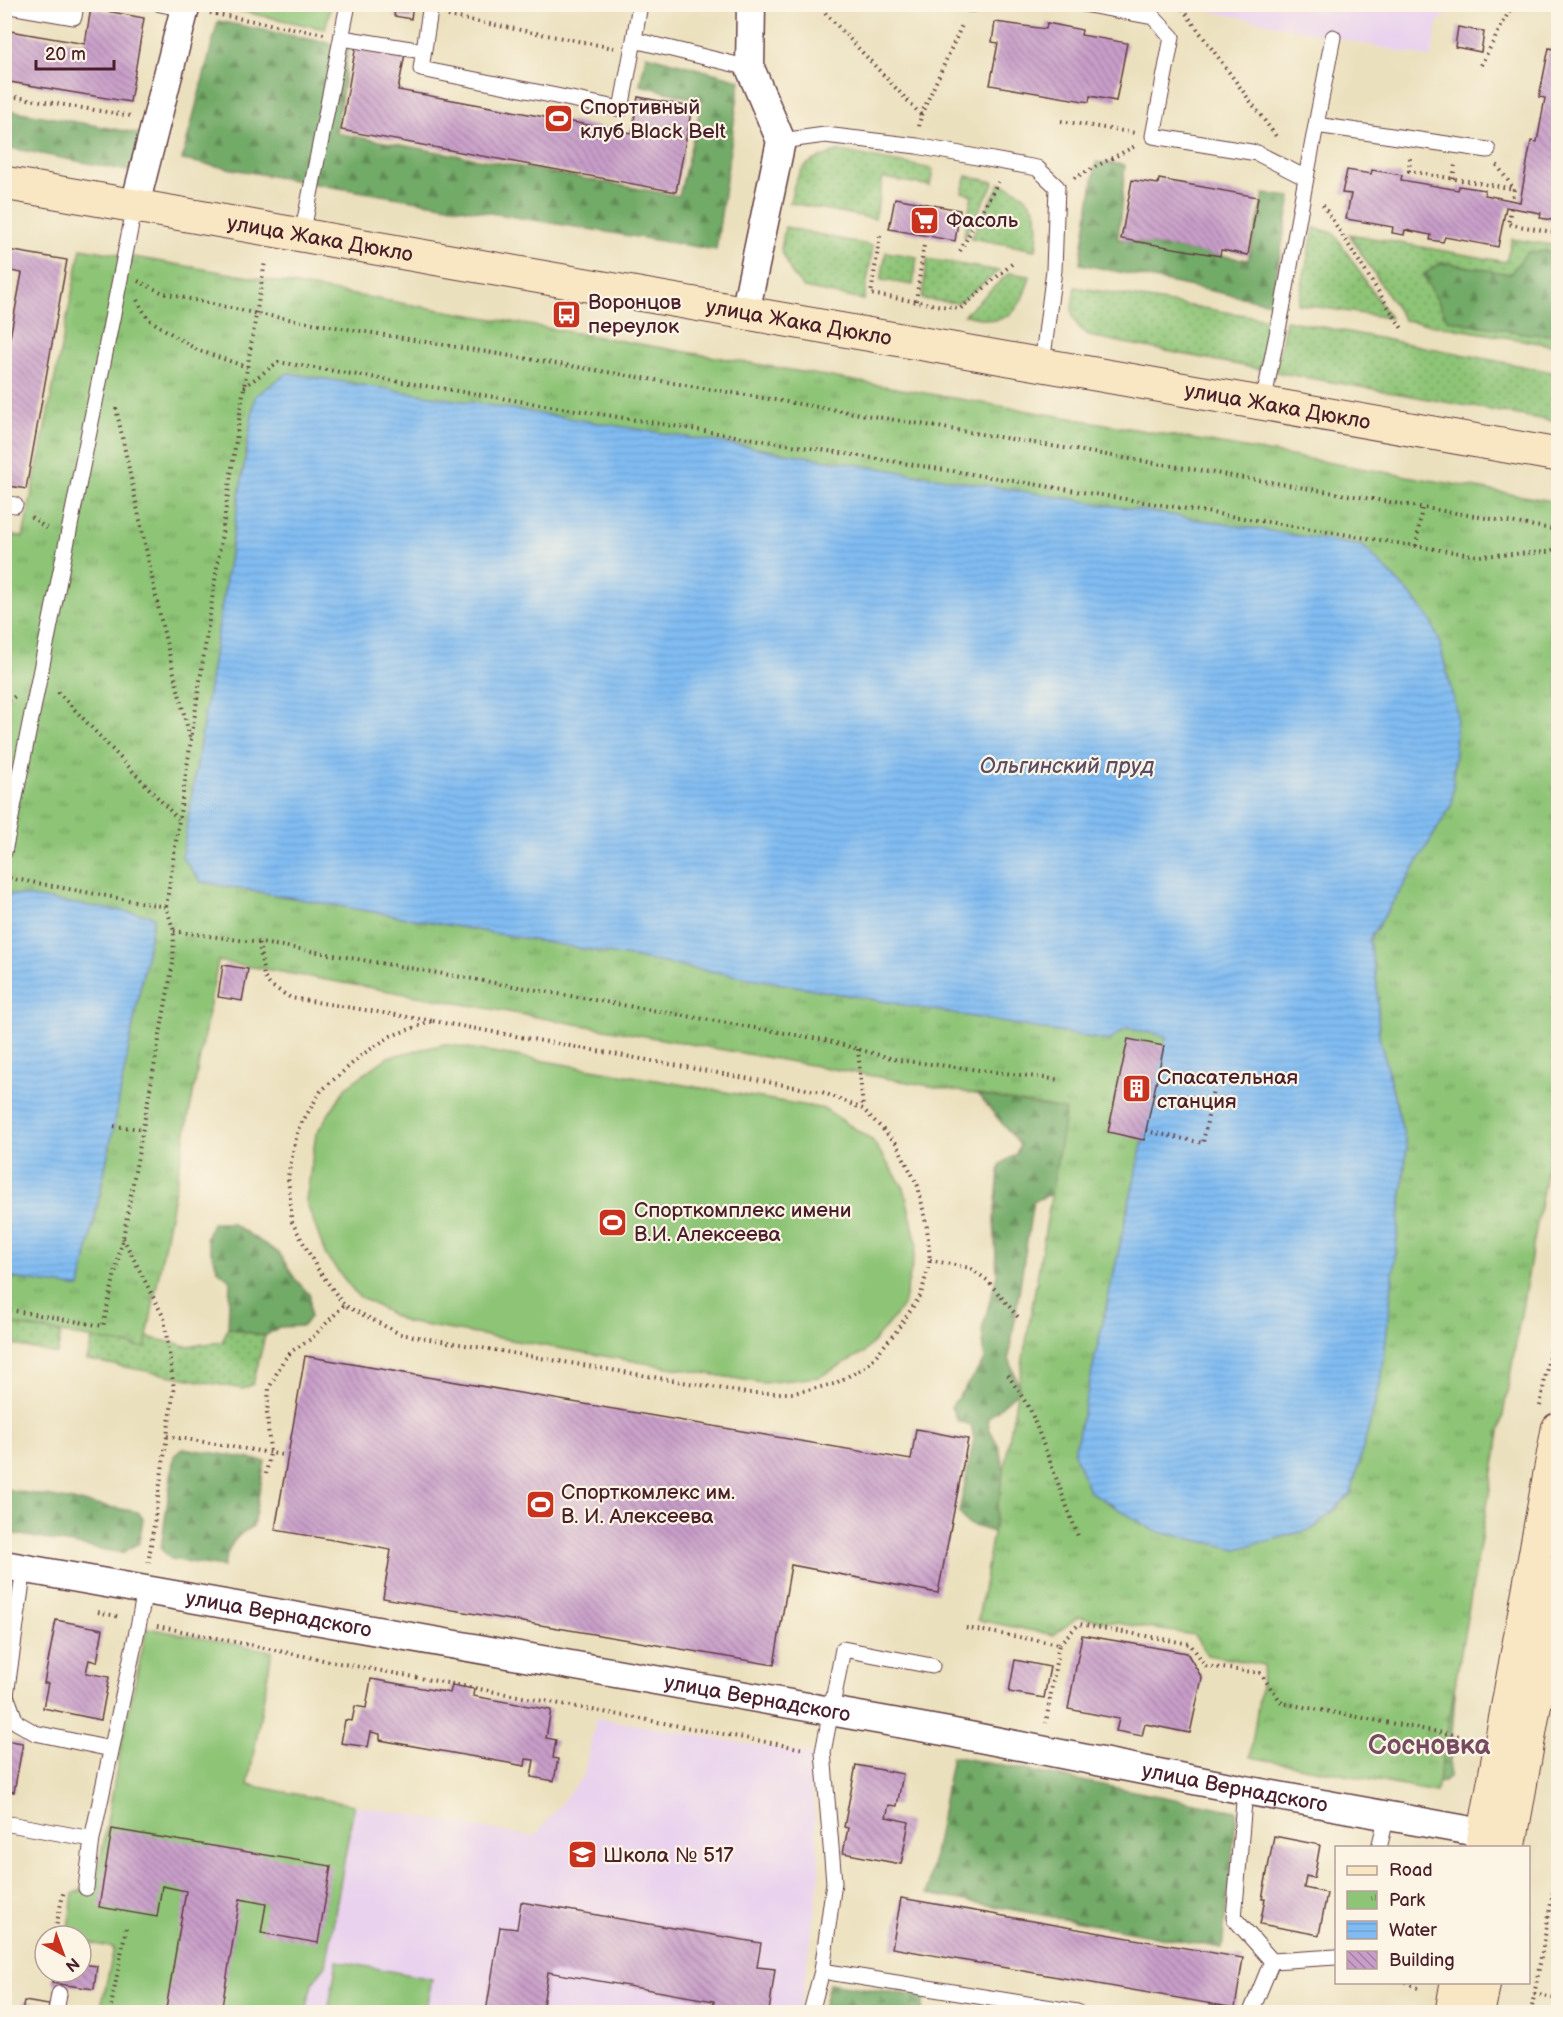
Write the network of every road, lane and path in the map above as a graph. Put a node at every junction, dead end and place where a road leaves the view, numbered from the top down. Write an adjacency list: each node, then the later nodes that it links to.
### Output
1 (76, 4): 8 (lane)
2 (348, 4): 13 (lane)
3 (640, 4): 14 (lane)
4 (751, 4): 17 (street)
5 (817, 4): 19 (path)
6 (1083, 4): 23 (lane)
7 (1513, 4): 16 (path)
8 (4, 5)
9 (971, 5): 19 (path)
10 (177, 6): 13 (path); 20 (street)
11 (430, 8): 14 (path); 15 (lane)
12 (1333, 37): 22 (lane)
13 (342, 38): 15 (lane); 37 (lane)
14 (633, 46): 15 (lane); 17 (lane)
15 (423, 51)
16 (1480, 65)
17 (750, 68): 24 (street)
18 (4, 95): 20 (path)
19 (921, 115): 25 (path)
20 (156, 121): 34 (street)
21 (1061, 121): 23 (path)
22 (1316, 125): 26 (lane); 29 (lane)
23 (1153, 136): 29 (lane); 31 (path)
24 (781, 141): 25 (lane); 45 (street)
25 (916, 146): 27 (lane)
26 (1488, 150): 32 (path)
27 (1009, 162): 31 (lane); 40 (path)
28 (1409, 171): 32 (path)
29 (1306, 178): 51 (lane)
30 (5, 186): 34 (street, улица Жака Дюкло)
31 (1057, 187): 47 (lane)
32 (1514, 189): 33 (path)
33 (1512, 200)
34 (135, 205): 37 (street, улица Жака Дюкло); 43 (lane)
35 (1511, 208): 36 (path)
36 (1558, 233)
37 (302, 235): 45 (street, улица Жака Дюкло)
38 (880, 236): 44 (path)
39 (924, 245): 44 (path)
40 (960, 251)
41 (265, 262): 46 (path)
42 (1013, 262): 44 (path)
43 (121, 273): 46 (path); 48 (path); 56 (lane)
44 (916, 301)
45 (745, 313): 47 (street, улица Жака Дюкло)
46 (258, 314): 48 (path); 54 (path)
47 (1042, 365): 51 (street, улица Жака Дюкло)
48 (248, 367): 49 (path)
49 (244, 387): 57 (path); 61 (path)
50 (114, 401): 61 (path)
51 (1263, 404): 52 (street, улица Жака Дюкло)
52 (1558, 455)
53 (10, 504): 56 (path)
54 (1422, 507): 55 (path); 57 (path)
55 (1558, 530)
56 (67, 542): 59 (lane)
57 (1416, 546): 58 (path)
58 (1558, 548)
59 (40, 674): 60 (path); 62 (path); 63 (lane)
60 (4, 705)
61 (191, 741): 62 (path)
62 (178, 819): 65 (path)
63 (4, 852)
64 (4, 877): 65 (path)
65 (166, 908): 66 (path)
66 (174, 931): 67 (path); 74 (path)
67 (259, 943): 68 (path); 69 (path)
68 (433, 1021): 72 (path); 78 (path)
69 (858, 1049): 70 (path); 72 (path)
70 (1061, 1080)
71 (1213, 1089): 75 (path)
72 (863, 1110): 77 (path)
73 (114, 1126): 74 (path)
74 (142, 1129): 76 (path)
75 (1146, 1131)
76 (123, 1238): 79 (path); 83 (path)
77 (930, 1260): 78 (path); 80 (path)
78 (344, 1305): 84 (path)
79 (4, 1309)
80 (1018, 1317)
81 (1008, 1375): 87 (path)
82 (1558, 1429): 105 (street)
83 (167, 1436): 84 (path); 90 (path)
84 (270, 1454): 85 (path); 86 (path)
85 (284, 1455)
86 (266, 1474)
87 (1078, 1536)
88 (14, 1567): 90 (street, улица Вернадского); 99 (lane)
89 (1558, 1573): 105 (street)
90 (145, 1590): 92 (lane); 96 (street, улица Вернадского)
91 (96, 1611): 92 (path)
92 (139, 1622): 99 (lane); 100 (path)
93 (966, 1628): 94 (path)
94 (1059, 1644): 97 (path); 98 (path)
95 (932, 1666): 96 (lane)
96 (832, 1712): 100 (lane); 101 (street, улица Вернадского)
97 (1045, 1727)
98 (1460, 1736)
99 (111, 1749): 104 (lane)
100 (823, 1752): 114 (lane)
101 (1245, 1790): 102 (street, улица Вернадского); 113 (lane)
102 (1387, 1815): 105 (street, улица Вернадского); 106 (lane)
103 (4, 1823): 104 (lane)
104 (92, 1839): 108 (lane)
105 (1496, 1841)
106 (1379, 1846)
107 (1558, 1865): 120 (path)
108 (86, 1888)
109 (64, 1889): 110 (path)
110 (57, 1924)
111 (126, 1928): 124 (path)
112 (1335, 1957): 113 (lane)
113 (1272, 1962): 126 (lane)
114 (822, 1971): 122 (lane); 125 (lane)
115 (1409, 1984): 118 (path)
116 (1457, 1984): 127 (street)
117 (1484, 1984): 128 (street)
118 (1420, 1989)
119 (59, 1994): 123 (lane)
120 (1534, 1994): 121 (path); 129 (path)
121 (1558, 1999)
122 (813, 2011)
123 (56, 2013)
124 (110, 2013)
125 (1077, 2013)
126 (1251, 2013)
127 (1452, 2013)
128 (1478, 2013)
129 (1531, 2013)

